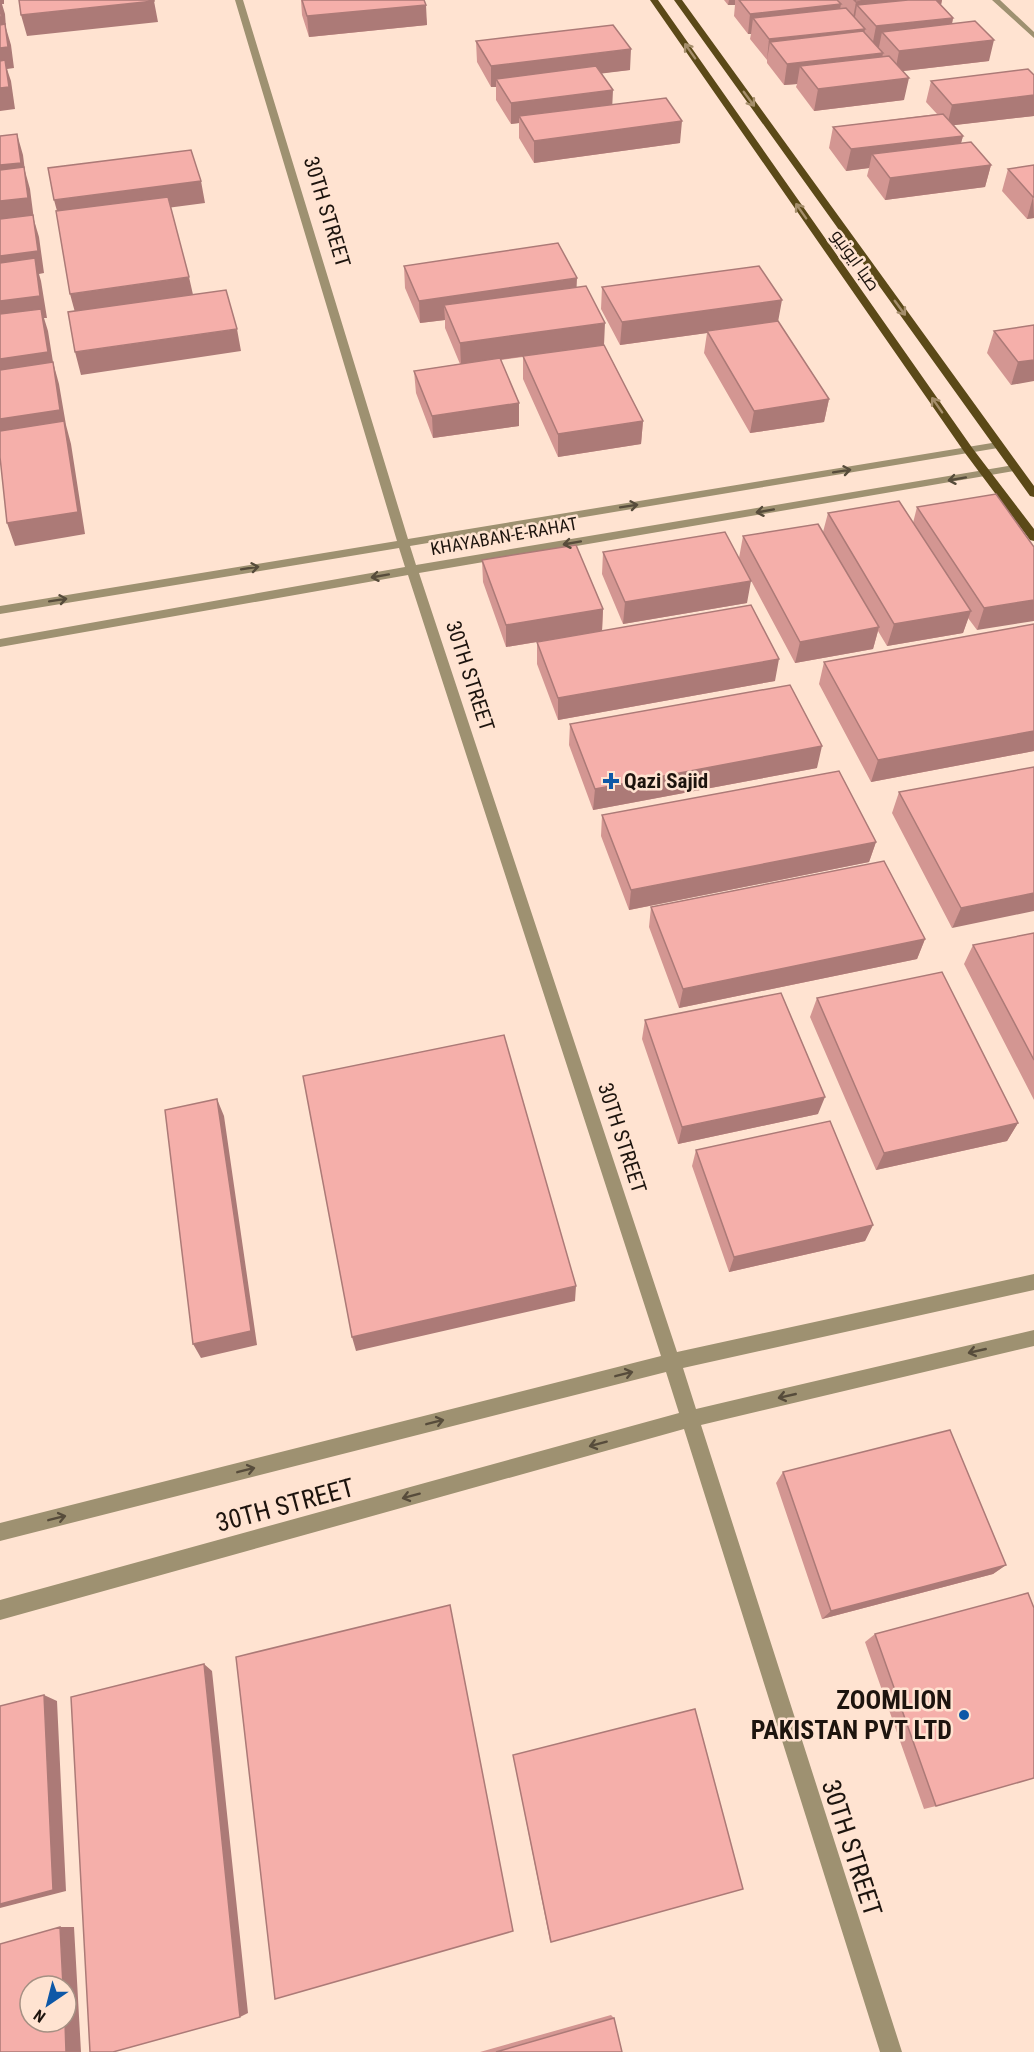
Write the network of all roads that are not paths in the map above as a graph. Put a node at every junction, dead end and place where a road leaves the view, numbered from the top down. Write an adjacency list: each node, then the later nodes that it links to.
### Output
1 (239, 0): 12 (street, 30TH STREET)
2 (654, 0): 7 (main road, صبا ایونیو, one-way to 2)
3 (678, 0): 6 (main road, صبا ایونیو, one-way to 6)
4 (996, 0): 5 (street)
5 (1034, 36)
6 (998, 445): 7 (street, KHAYABAN-E-RAHAT); 8 (main road, صبا ایونیو)
7 (969, 451): 9 (main road, صبا ایونیو); 12 (street, KHAYABAN-E-RAHAT, one-way to 7)
8 (1014, 468): 9 (street, KHAYABAN-E-RAHAT); 10 (main road, صبا ایونیو)
9 (987, 474): 11 (main road, صبا ایونیو); 13 (street, KHAYABAN-E-RAHAT, one-way to 13)
10 (1034, 494)
11 (1034, 537)
12 (403, 543): 13 (street, 30TH STREET); 14 (street, KHAYABAN-E-RAHAT, one-way to 12)
13 (412, 570): 15 (street, KHAYABAN-E-RAHAT, one-way to 15); 18 (street, 30TH STREET)
14 (0, 610)
15 (0, 644)
16 (1034, 1282): 18 (street, 30TH STREET)
17 (1034, 1338): 19 (street, 30TH STREET, one-way to 19)
18 (672, 1362): 19 (street, 30TH STREET); 20 (street, 30TH STREET, one-way to 18)
19 (688, 1419): 21 (street, 30TH STREET, one-way to 21); 22 (street, 30TH STREET)
20 (0, 1532)
21 (0, 1610)
22 (891, 2052)

